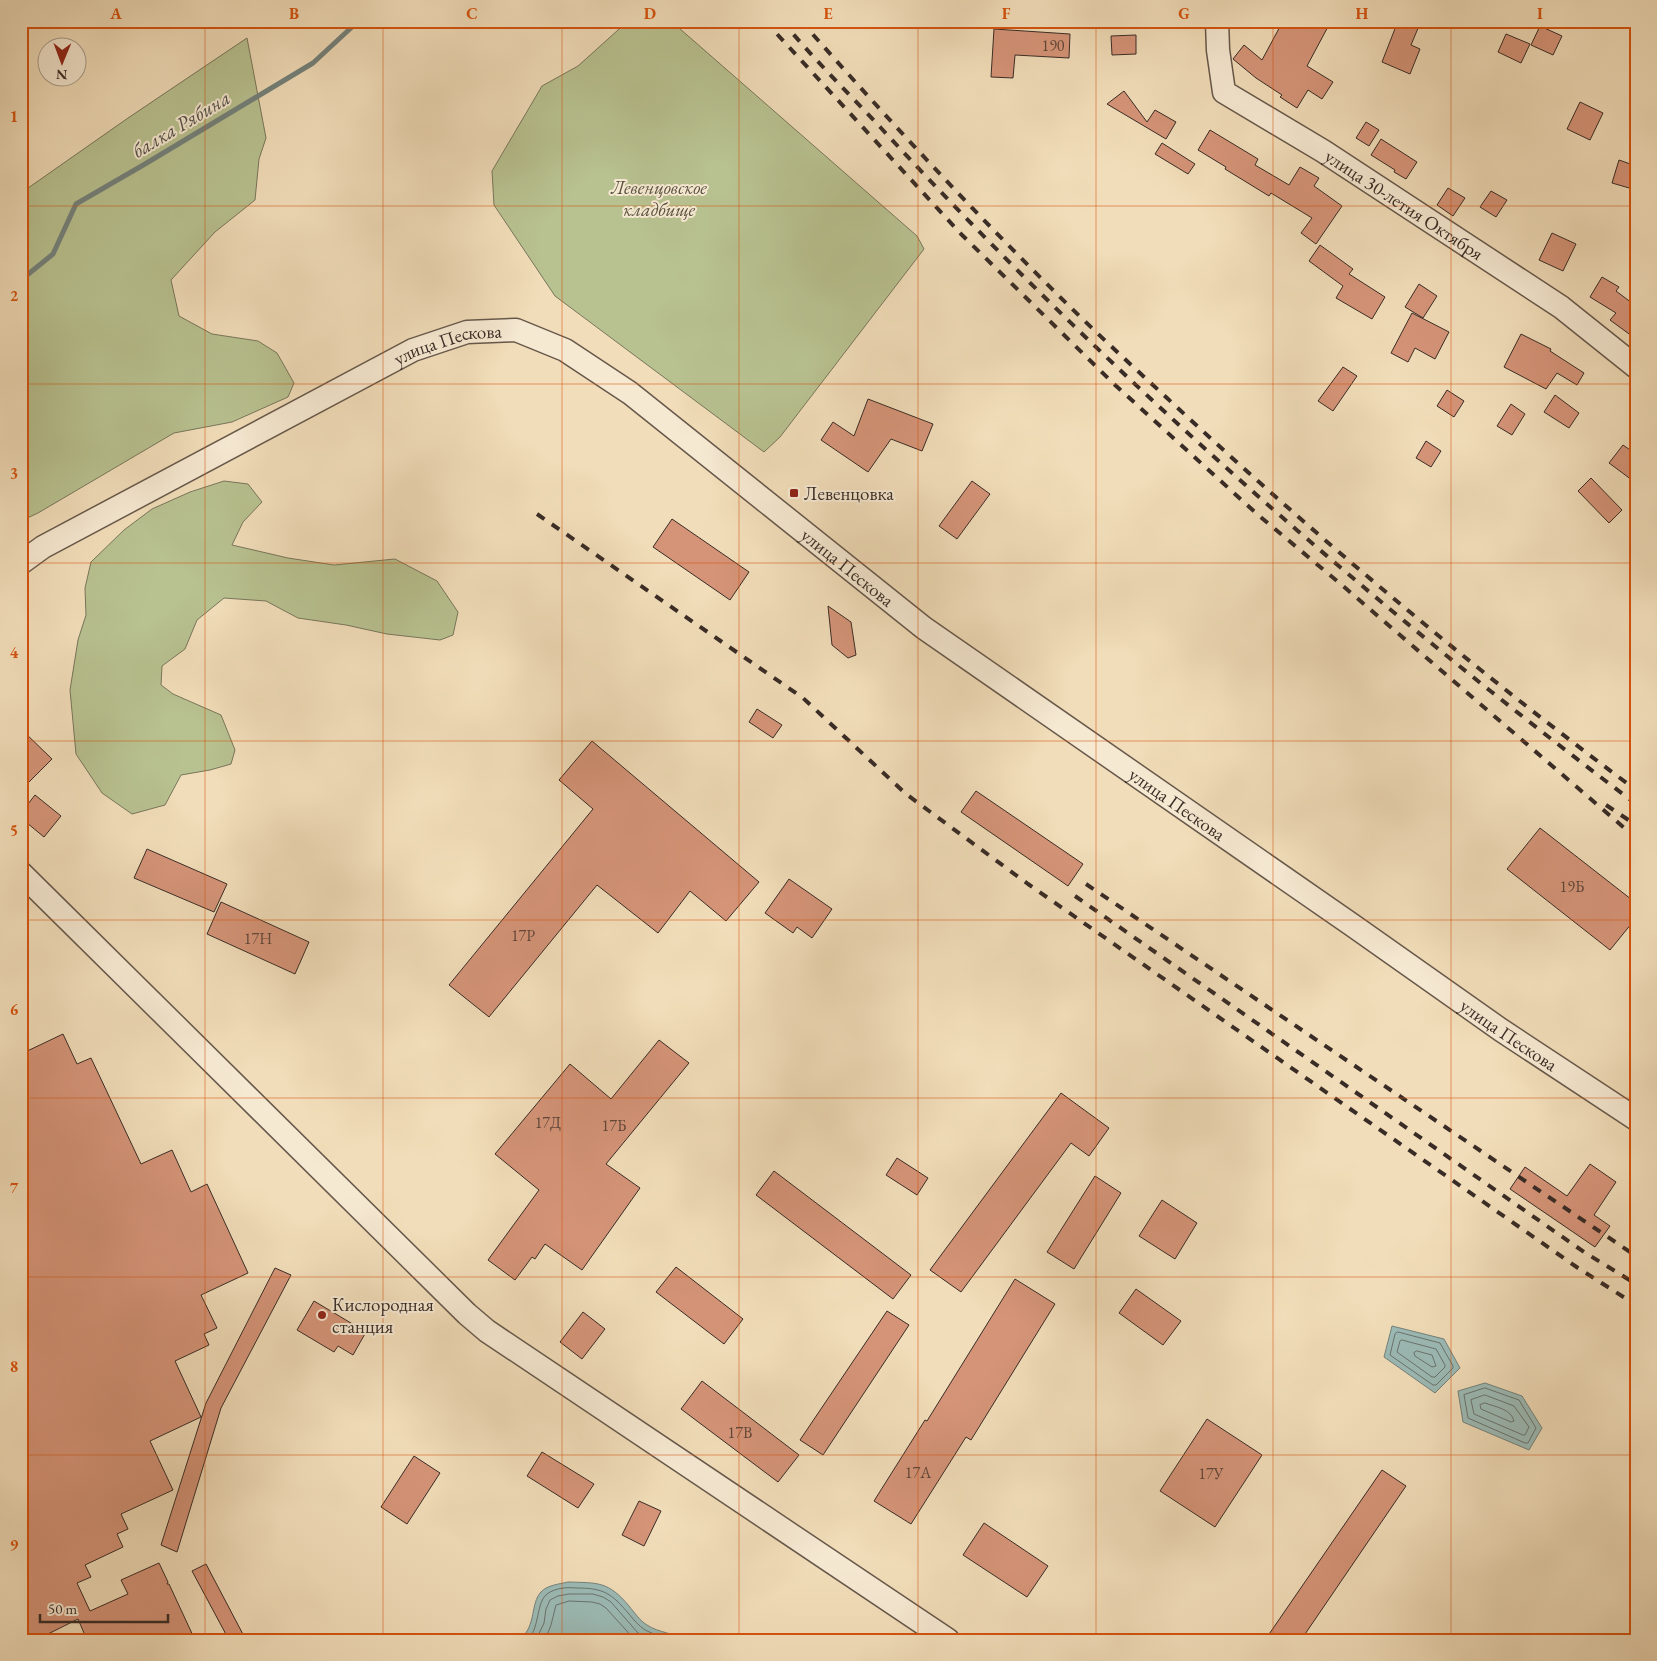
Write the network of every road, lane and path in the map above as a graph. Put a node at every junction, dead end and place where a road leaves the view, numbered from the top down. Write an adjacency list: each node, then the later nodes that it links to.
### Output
1 (1217, 21): 2 (street, улица 30-летия Октября)
2 (1636, 367)
3 (21, 563): 5 (street, улица Пескова)
4 (21, 873): 6 (street)
5 (1636, 1119)
6 (948, 1640)

